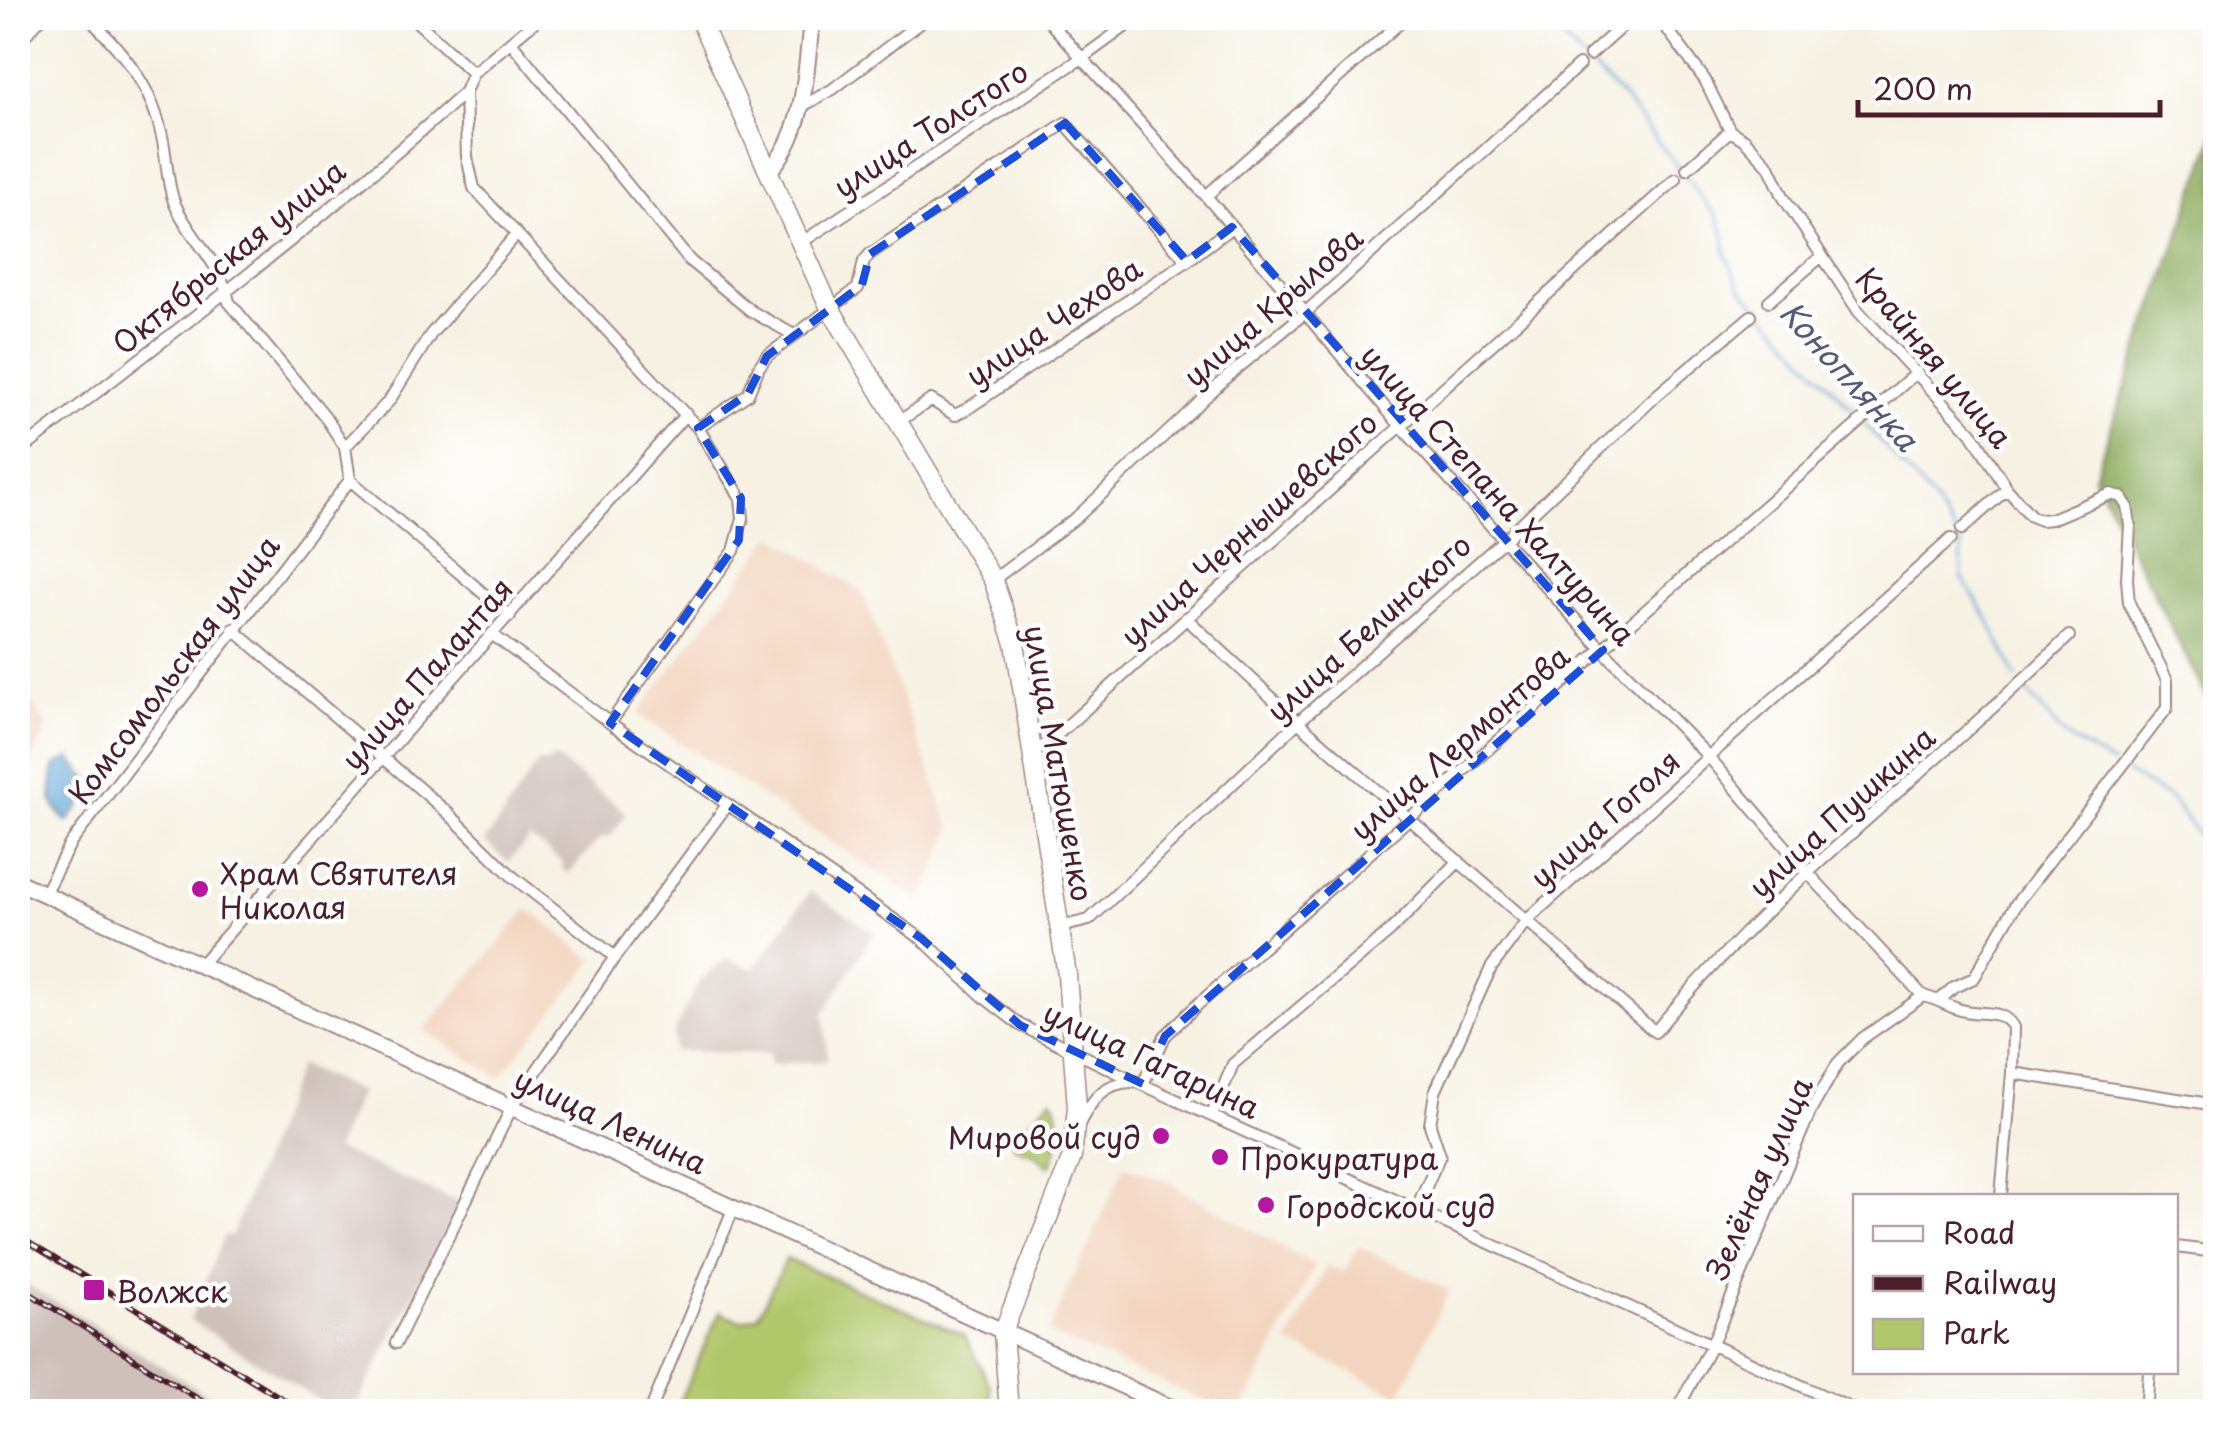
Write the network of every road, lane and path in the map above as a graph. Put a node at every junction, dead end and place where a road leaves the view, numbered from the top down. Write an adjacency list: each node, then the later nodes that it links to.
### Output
1 (42, 18): 14 (street)
2 (89, 18): 31 (street)
3 (413, 18): 18 (street)
4 (539, 18): 13 (street)
5 (698, 18): 23 (main road, улица Матюшенко)
6 (812, 18): 20 (main road)
7 (926, 18): 20 (street)
8 (1046, 18): 16 (street, улица Степана Халтурина)
9 (1137, 18): 16 (street, улица Толстого)
10 (1405, 18): 25 (street)
11 (1632, 18): 15 (street)
12 (1659, 18): 21 (street, Крайняя улица)
13 (512, 42): 18 (street); 36 (street)
14 (18, 44)
15 (1590, 55)
16 (1082, 58): 25 (street, улица Степана Халтурина); 28 (street, улица Толстого)
17 (1579, 65): 34 (street, улица Крылова)
18 (473, 74): 19 (street)
19 (465, 92): 27 (street); 31 (street, Октябрьская улица)
20 (800, 107): 23 (main road)
21 (1730, 131): 22 (street); 29 (street, Крайняя улица)
22 (1687, 169)
23 (768, 172): 28 (main road, улица Матюшенко)
24 (1676, 178): 40 (street, улица Чернышевского)
25 (1206, 196): 26 (street, улица Степана Халтурина)
26 (1232, 226): 30 (street, улица Чехова); 34 (street, улица Степана Халтурина)
27 (516, 235): 38 (street); 42 (street)
28 (799, 244): 33 (main road, улица Матюшенко)
29 (1822, 256): 32 (street); 37 (street, Крайняя улица)
30 (1187, 261): 33 (street); 39 (street, улица Чехова)
31 (227, 291): 42 (street); 43 (street, Октябрьская улица)
32 (1769, 301)
33 (830, 308): 36 (street); 39 (main road, улица Матюшенко)
34 (1305, 313): 40 (street, улица Степана Халтурина); 49 (street, улица Крылова)
35 (1751, 316): 47 (street, улица Белинского)
36 (794, 334): 41 (street)
37 (1917, 372): 45 (street, Крайняя улица); 55 (street, улица Лермонтова)
38 (686, 414): 41 (street); 50 (street, улица Палантая)
39 (898, 422): 49 (main road, улица Матюшенко)
40 (1399, 424): 47 (street, улица Степана Халтурина); 51 (street, улица Чернышевского)
41 (698, 428): 57 (street)
42 (346, 447): 44 (street)
43 (18, 454)
44 (350, 480): 50 (street); 52 (street, Комсомольская улица)
45 (2007, 488): 46 (street); 72 (street, Крайняя улица)
46 (1962, 529)
47 (1505, 539): 55 (street, улица Степана Халтурина); 56 (street, улица Белинского)
48 (1951, 539): 59 (street, улица Гоголя)
49 (993, 580): 58 (main road, улица Матюшенко)
50 (510, 616): 53 (street, улица Палантая)
51 (1186, 618): 56 (street); 58 (street, улица Чернышевского)
52 (233, 629): 60 (street); 66 (street, Комсомольская улица)
53 (493, 635): 57 (street, улица Гагарина); 60 (street, улица Палантая)
54 (2069, 636): 64 (street, улица Пушкина)
55 (1603, 650): 59 (street, улица Степана Халтурина); 62 (street, улица Лермонтова)
56 (1298, 722): 62 (street); 68 (street, улица Белинского)
57 (610, 723): 61 (street, улица Гагарина)
58 (1032, 752): 68 (main road, улица Матюшенко)
59 (1709, 757): 64 (street, улица Степана Халтурина); 67 (street, улица Гоголя)
60 (384, 760): 69 (street); 70 (street, улица Палантая)
61 (727, 805): 69 (street); 73 (street, улица Гагарина)
62 (1410, 817): 63 (street); 75 (street, улица Лермонтова)
63 (1460, 862): 67 (street); 78 (street)
64 (1808, 873): 67 (street, улица Пушкина); 71 (street, улица Степана Халтурина)
65 (18, 882): 66 (main road, улица Ленина)
66 (44, 894): 70 (main road, улица Ленина)
67 (1526, 921): 82 (street, улица Гоголя)
68 (1060, 928): 73 (main road, улица Матюшенко)
69 (615, 957): 76 (street)
70 (202, 963): 76 (main road, улица Ленина)
71 (1923, 996): 72 (street); 87 (street, Зелёная улица)
72 (1941, 999): 74 (street)
73 (1074, 1051): 75 (street, улица Гагарина); 79 (main road, улица Матюшенко)
74 (2012, 1073): 77 (street); 80 (street)
75 (1140, 1083): 78 (street, улица Гагарина); 79 (street)
76 (514, 1105): 81 (main road, улица Ленина); 86 (street)
77 (2216, 1105)
78 (1212, 1115): 82 (street, улица Гагарина)
79 (1076, 1129): 85 (main road, улица Матюшенко)
80 (2001, 1194)
81 (734, 1207): 85 (main road, улица Ленина); 89 (street)
82 (1417, 1207): 87 (street, улица Гагарина)
83 (2178, 1247): 84 (street)
84 (2216, 1252)
85 (1003, 1332): 90 (main road); 91 (main road, улица Ленина)
86 (396, 1343)
87 (1712, 1344): 92 (street, Зелёная улица); 93 (street, улица Гагарина)
88 (2149, 1374): 94 (street)
89 (650, 1412)
90 (1009, 1412)
91 (1180, 1412)
92 (1676, 1412)
93 (1859, 1412)
94 (2146, 1412)

